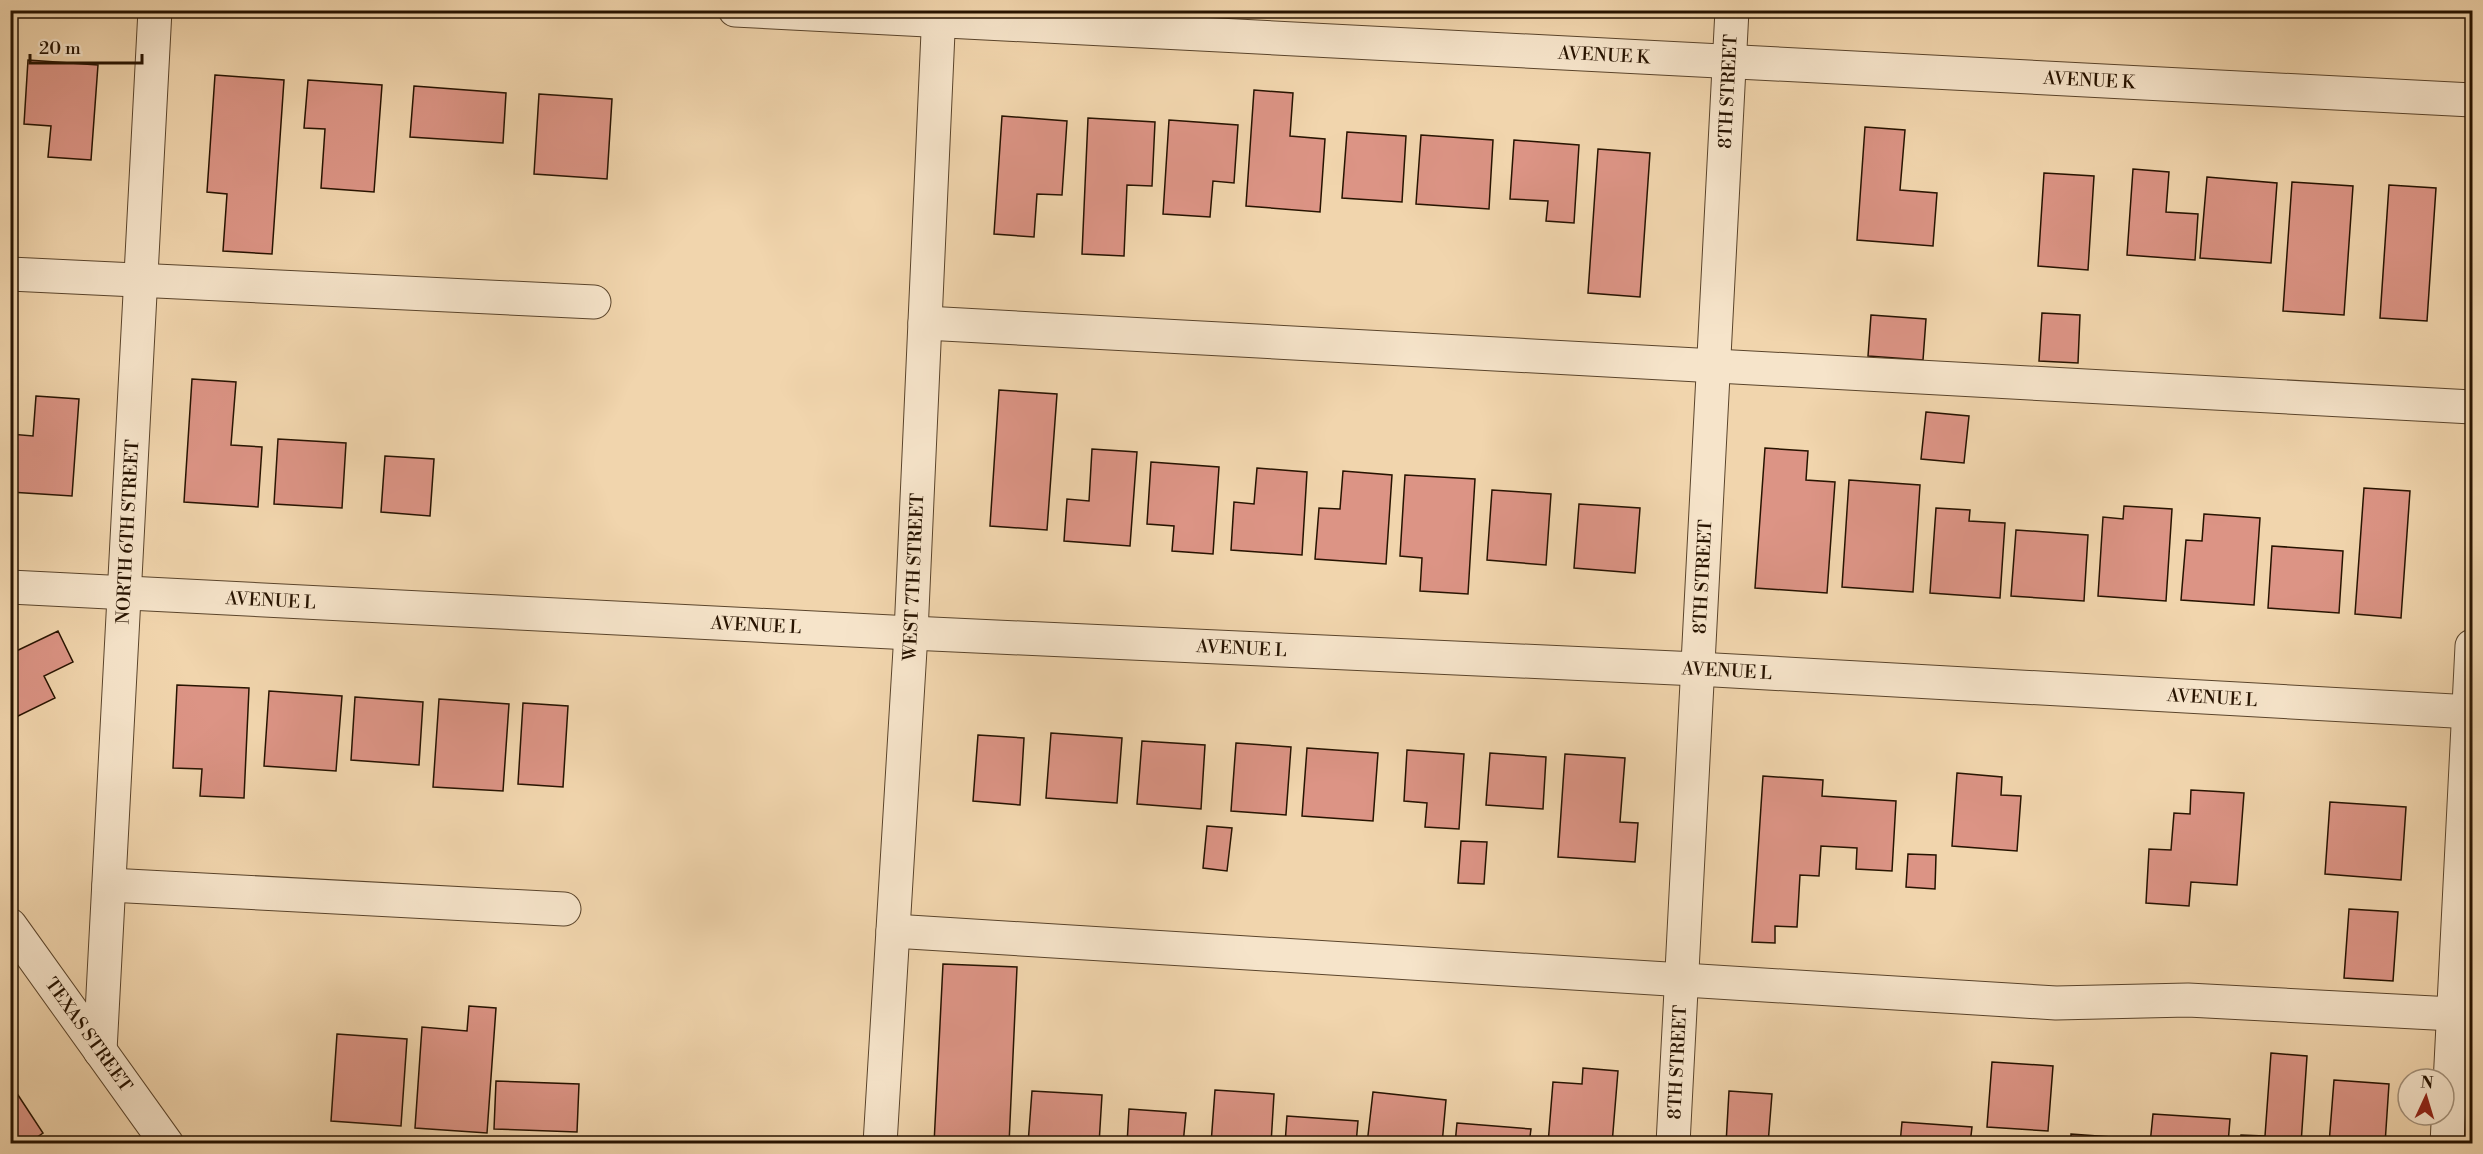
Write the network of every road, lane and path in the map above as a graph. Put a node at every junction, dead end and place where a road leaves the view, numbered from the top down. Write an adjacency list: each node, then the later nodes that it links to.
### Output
1 (155, 10): 8 (street, NORTH 6TH STREET)
2 (735, 10): 4 (street, AVENUE K)
3 (1732, 10): 5 (street, 8TH STREET)
4 (939, 16): 5 (street, AVENUE K); 10 (street, WEST 7TH STREET)
5 (1729, 62): 6 (street, AVENUE K); 11 (street, 8TH STREET)
6 (2472, 100)
7 (10, 274): 8 (street)
8 (141, 281): 9 (street); 14 (street, NORTH 6TH STREET)
9 (594, 302)
10 (925, 323): 11 (street); 15 (street, WEST 7TH STREET)
11 (1713, 365): 12 (street); 17 (street, 8TH STREET)
12 (2472, 407)
13 (10, 587): 14 (street, AVENUE L)
14 (124, 592): 15 (street, AVENUE L); 19 (street, NORTH 6TH STREET)
15 (911, 633): 17 (street, AVENUE L); 22 (street, WEST 7TH STREET)
16 (2472, 646): 18 (street)
17 (1697, 669): 18 (street, AVENUE L); 23 (street, 8TH STREET)
18 (2471, 712): 24 (street)
19 (109, 885): 20 (street); 25 (street, NORTH 6TH STREET)
20 (564, 909)
21 (10, 925): 25 (street, TEXAS STREET)
22 (893, 931): 23 (street); 27 (street, WEST 7TH STREET)
23 (1681, 980): 24 (street); 28 (street, 8TH STREET)
24 (2463, 1015): 29 (street)
25 (100, 1051): 26 (street, TEXAS STREET)
26 (167, 1143)
27 (880, 1143)
28 (1672, 1143)
29 (2447, 1143)

